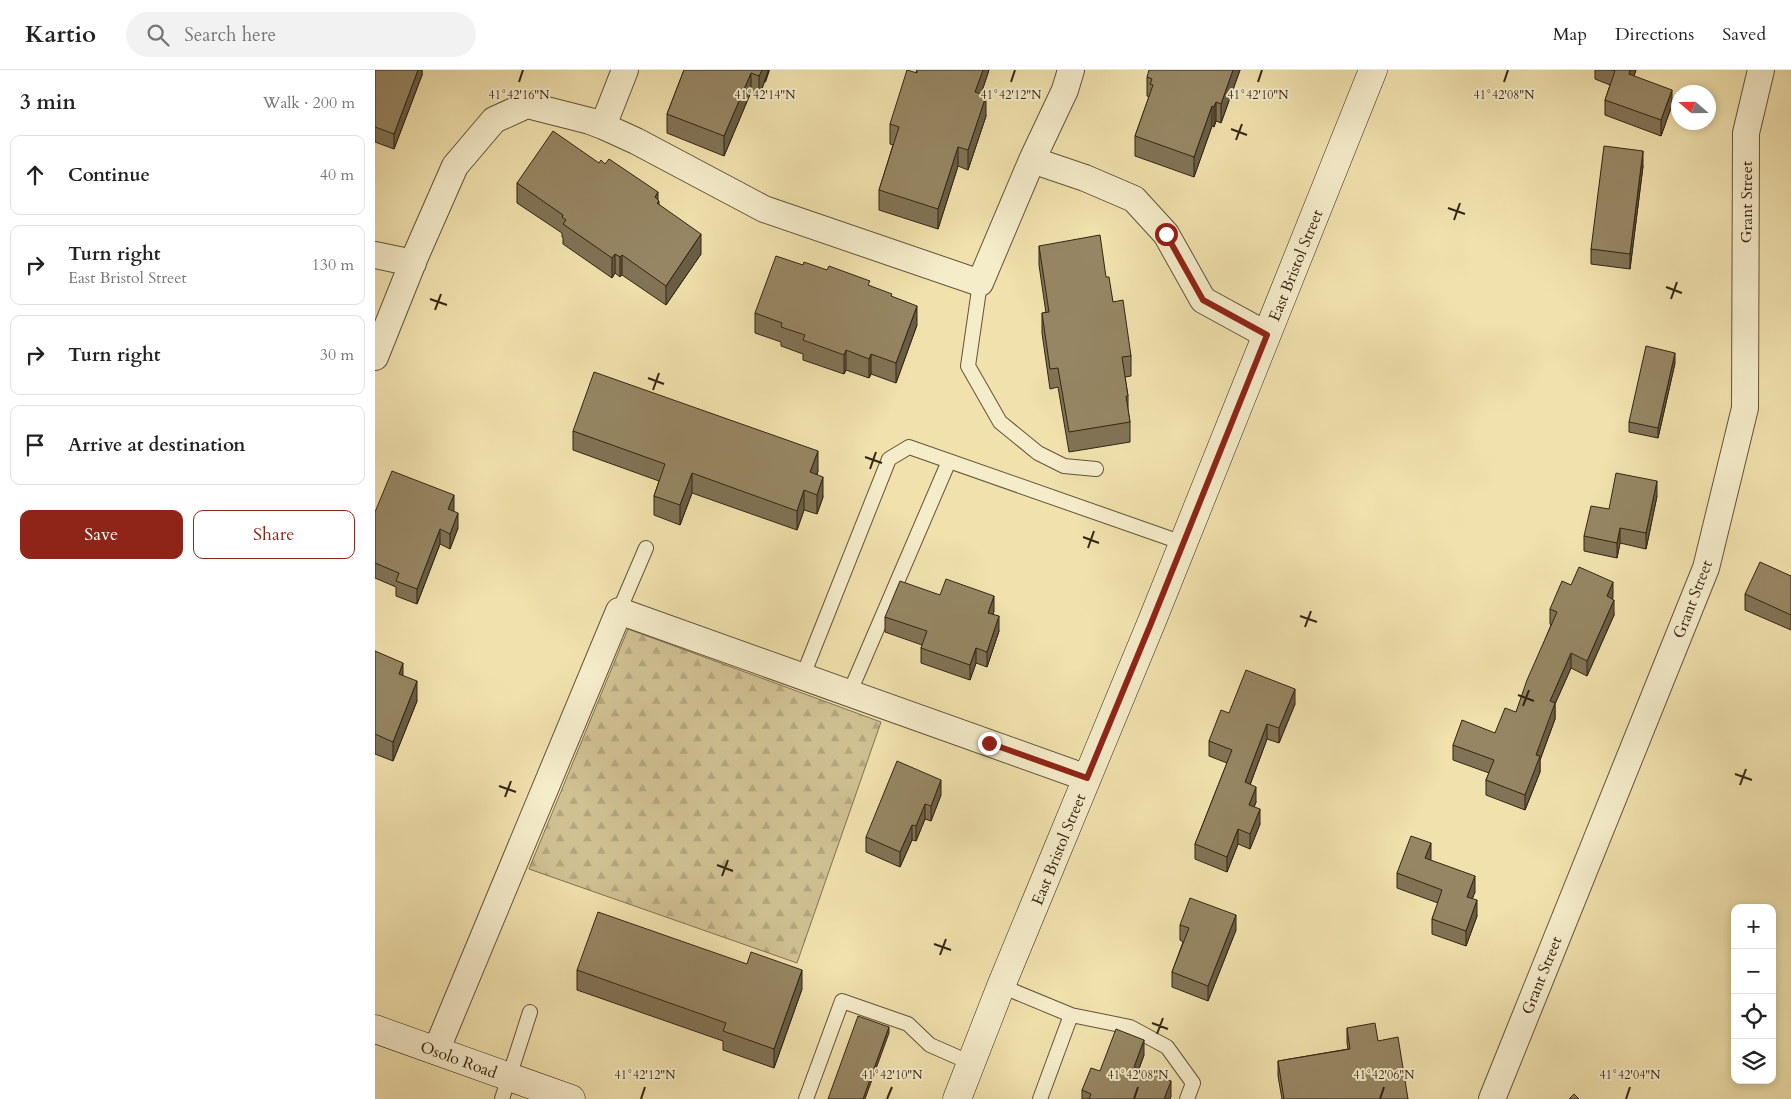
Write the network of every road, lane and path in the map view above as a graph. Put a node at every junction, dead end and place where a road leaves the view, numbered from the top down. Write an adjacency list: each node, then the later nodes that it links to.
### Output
1 (625, 70): 5 (street)
2 (1071, 70): 6 (street)
3 (1373, 70): 10 (main road, East Bristol Street)
4 (1761, 70): 32 (street, Grant Street)
5 (603, 126): 8 (street); 9 (street)
6 (1032, 160): 9 (street); 10 (street)
7 (375, 255): 8 (street)
8 (413, 263): 11 (street)
9 (980, 283): 13 (lane)
10 (1267, 335): 14 (main road, East Bristol Street)
11 (375, 357)
12 (949, 461): 14 (lane); 17 (lane); 18 (lane)
13 (1096, 469)
14 (1183, 543): 19 (main road, East Bristol Street)
15 (646, 548): 16 (lane)
16 (619, 611): 17 (street); 24 (street)
17 (802, 678): 18 (street)
18 (849, 694): 19 (street)
19 (1087, 778): 20 (main road, East Bristol Street)
20 (1001, 986): 22 (lane); 25 (main road, East Bristol Street)
21 (530, 1012): 26 (lane)
22 (1071, 1015): 30 (lane); 31 (lane)
23 (375, 1029): 24 (main road, Osolo Road)
24 (436, 1050): 26 (main road, Osolo Road)
25 (971, 1063): 28 (lane); 29 (main road, East Bristol Street)
26 (506, 1088): 27 (main road, Osolo Road)
27 (571, 1099)
28 (806, 1099)
29 (957, 1099)
30 (1040, 1099)
31 (1187, 1099)
32 (1491, 1099)

